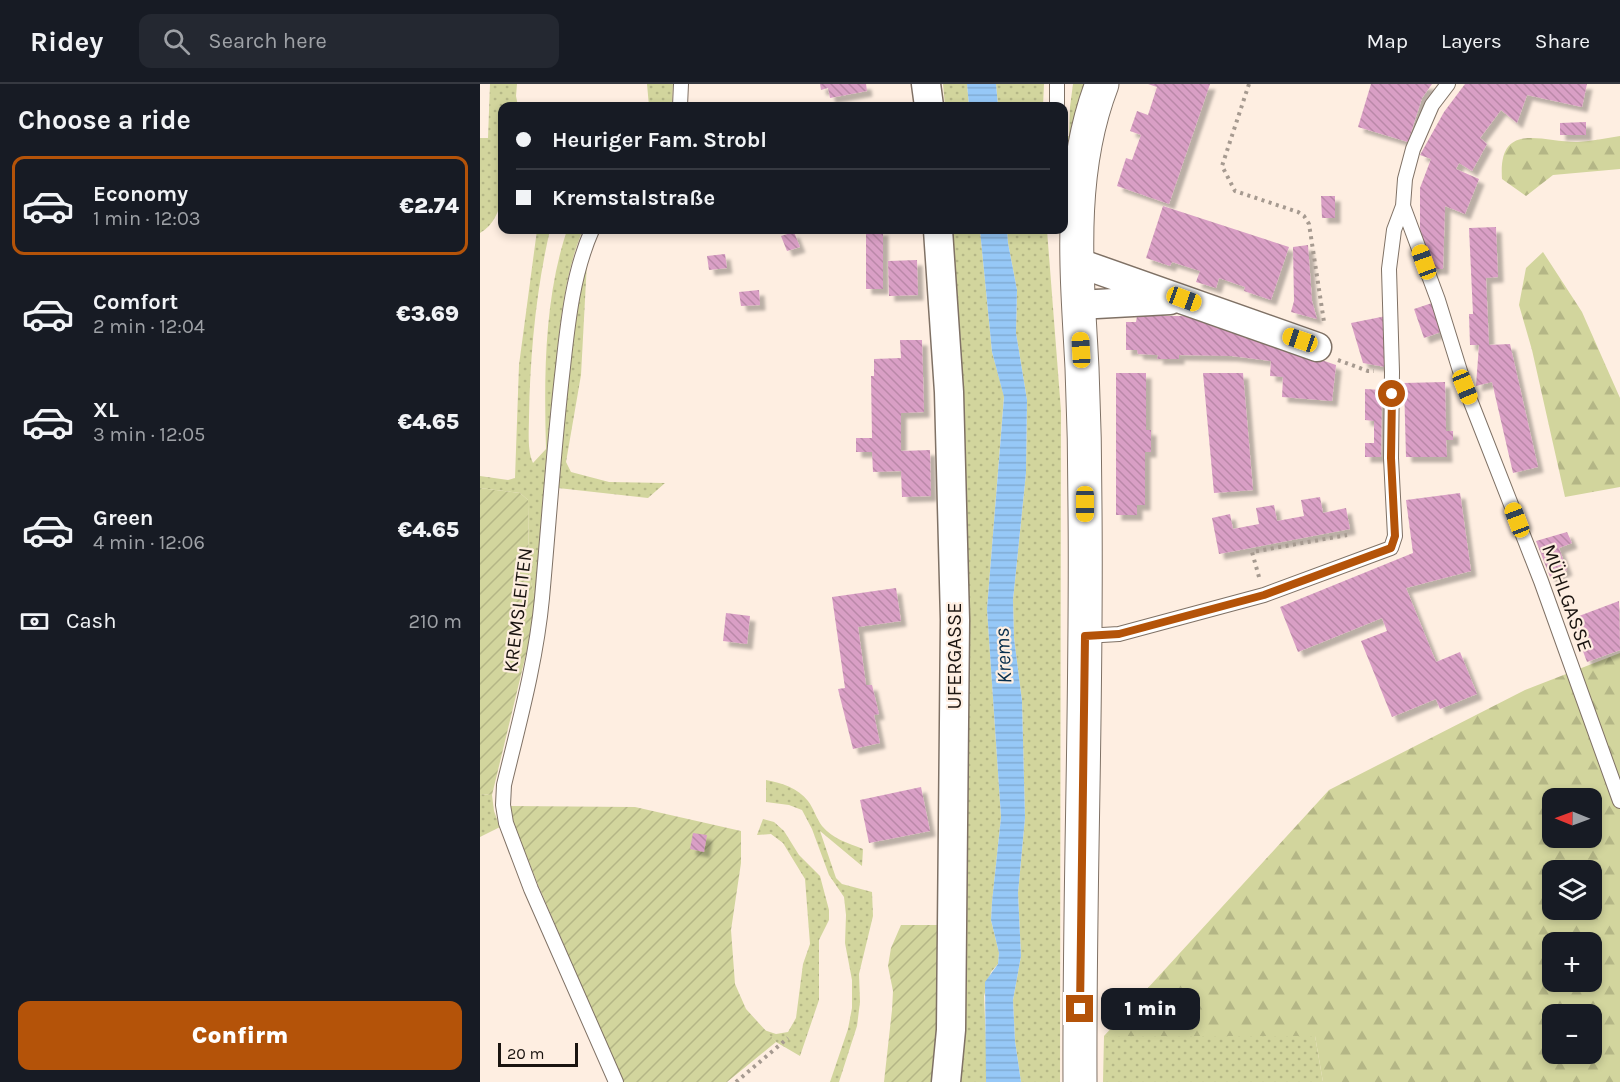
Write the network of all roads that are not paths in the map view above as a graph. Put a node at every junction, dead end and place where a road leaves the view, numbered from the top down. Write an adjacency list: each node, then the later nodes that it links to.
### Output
1 (681, 84): 6 (lane)
2 (926, 84): 7 (street)
3 (1057, 84): 8 (lane)
4 (1102, 84): 12 (main road)
5 (1448, 84): 9 (lane, MÜHLGASSE)
6 (680, 102)
7 (928, 102)
8 (1057, 102)
9 (1403, 206): 16 (lane, MÜHLGASSE); 17 (lane, MÜHLGASSE)
10 (590, 234): 18 (lane, KREMSLEITEN)
11 (938, 234): 19 (street, UFERGASSE)
12 (1076, 262): 13 (street); 14 (main road)
13 (1184, 299): 14 (street); 15 (street)
14 (1078, 305): 16 (main road)
15 (1321, 339)
16 (1085, 636): 20 (main road)
17 (1620, 801)
18 (615, 1082)
19 (946, 1082)
20 (1080, 1082)

